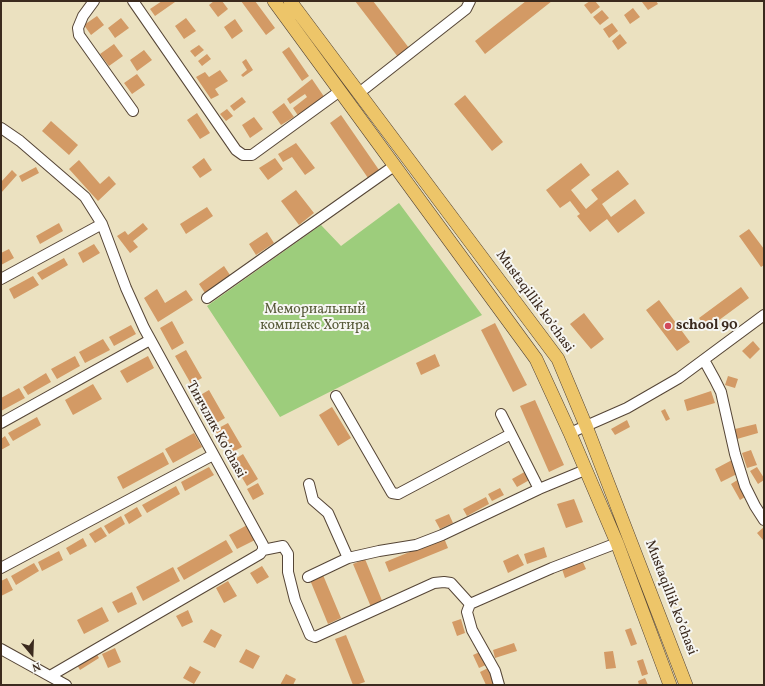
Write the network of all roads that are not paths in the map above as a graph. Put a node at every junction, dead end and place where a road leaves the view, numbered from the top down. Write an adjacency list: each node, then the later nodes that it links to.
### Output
1 (94, 1): 8 (street)
2 (133, 1): 6 (street)
3 (274, 1): 6 (main road)
4 (290, 1): 7 (main road, Mustaqillik ko’chasi)
5 (470, 1): 7 (street)
6 (340, 91): 10 (main road)
7 (359, 93): 20 (main road, Mustaqillik ko’chasi)
8 (133, 111)
9 (1, 128): 11 (street, Тинчлик Ko’chasi)
10 (394, 166): 13 (street); 21 (main road)
11 (102, 224): 12 (street); 15 (street, Тинчлик Ko’chasi)
12 (1, 279)
13 (207, 298)
14 (764, 315): 16 (street)
15 (150, 340): 19 (street); 23 (street, Тинчлик Ko’chasi)
16 (704, 360): 20 (street); 27 (street)
17 (336, 396): 22 (street)
18 (501, 414): 22 (street)
19 (1, 423)
20 (586, 426): 21 (street); 39 (main road, Mustaqillik ko’chasi)
21 (570, 433): 24 (main road)
22 (511, 434): 26 (street)
23 (213, 455): 29 (street, Тинчлик Ko’chasi); 31 (street)
24 (585, 470): 26 (street); 28 (main road)
25 (309, 484): 30 (street)
26 (538, 489): 30 (street)
27 (764, 520)
28 (617, 543): 33 (street); 38 (main road)
29 (263, 550): 33 (street); 35 (street)
30 (348, 558): 32 (street)
31 (1, 568)
32 (308, 577)
33 (470, 604): 37 (street)
34 (1, 649): 35 (street)
35 (50, 676): 36 (street)
36 (66, 685)
37 (500, 685)
38 (670, 685)
39 (686, 685)

